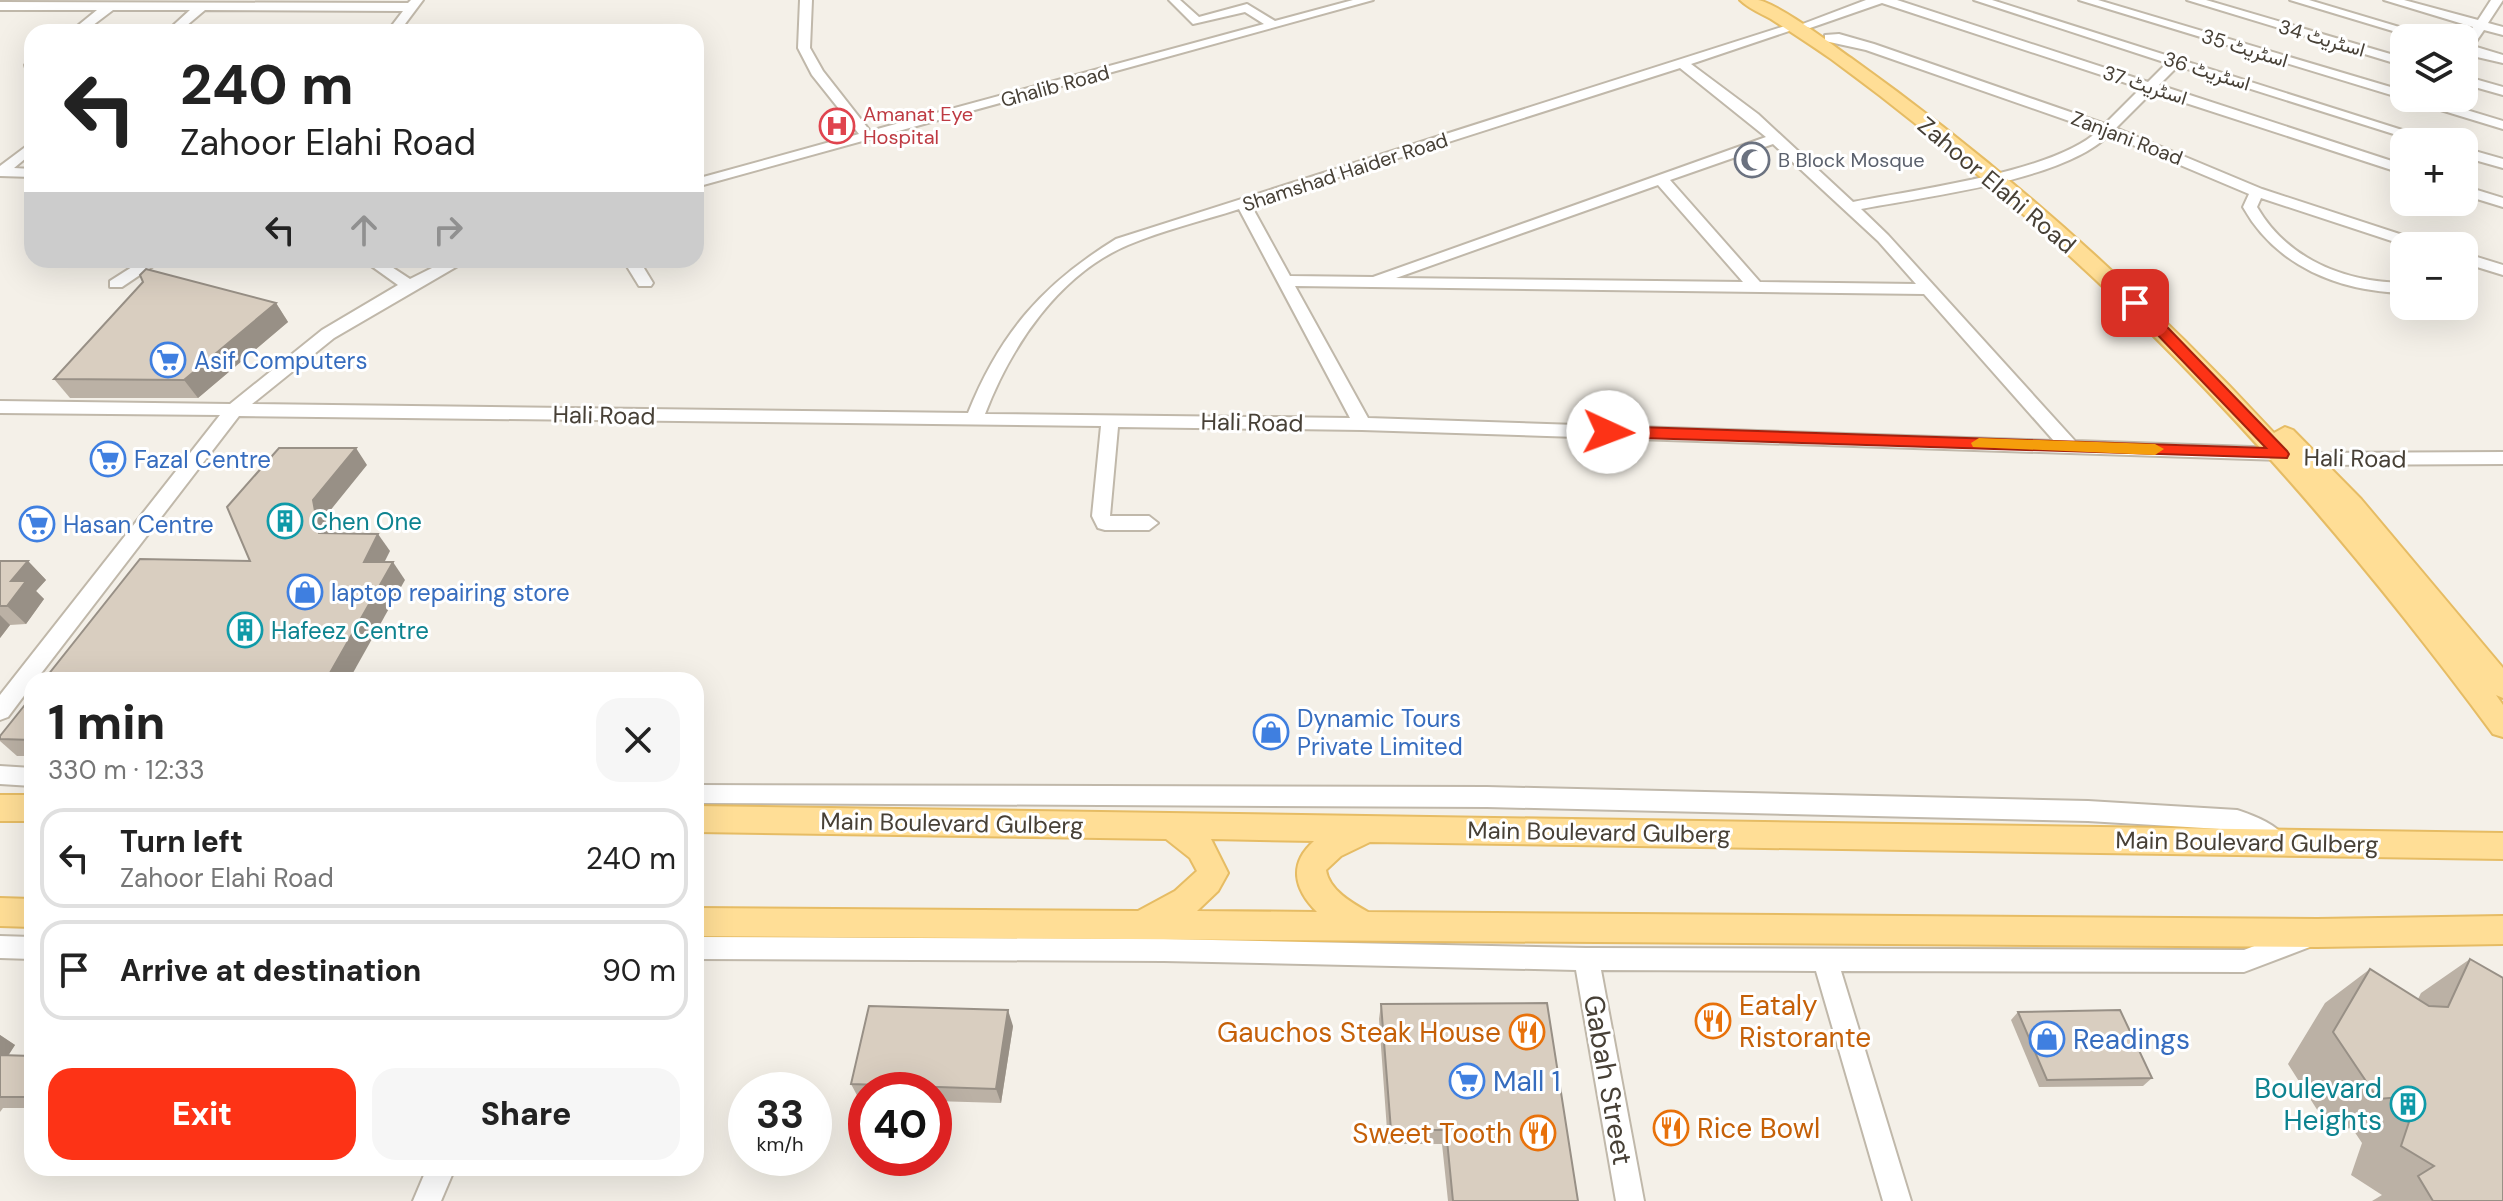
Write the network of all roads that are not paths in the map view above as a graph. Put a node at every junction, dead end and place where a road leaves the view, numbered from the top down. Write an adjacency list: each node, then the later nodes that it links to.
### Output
1 (806, 0): 45 (street)
2 (1298, 0): 21 (street)
3 (1367, 0): 21 (street, Ghalib Road)
4 (1748, 0): 27 (main road, Zahoor Elahi Road)
5 (1761, 0): 27 (main road, Zahoor Elahi Road)
6 (1878, 0): 27 (street, Shamshad Haider Road)
7 (1885, 0): 39 (street, اسٹریٹ 37)
8 (1980, 0): 36 (street, اسٹریٹ 36)
9 (2085, 0): 19 (street, اسٹریٹ 35)
10 (2296, 0): 20 (street)
11 (2350, 0): 20 (street)
12 (2390, 0): 26 (street)
13 (1174, 1): 25 (street)
14 (2496, 1): 26 (street)
15 (0, 2): 18 (street)
16 (196, 4): 17 (street); 18 (street); 23 (street)
17 (412, 4): 24 (street)
18 (109, 7): 22 (street)
19 (2193, 10): 32 (street, اسٹریٹ 35); 32 (street, اسٹریٹ 34)
20 (2340, 13): 28 (street); 32 (street)
21 (1317, 14): 25 (street, Ghalib Road)
22 (87, 24)
23 (179, 24)
24 (398, 24)
25 (1273, 25): 45 (street, Ghalib Road)
26 (2481, 25): 29 (street); 30 (street)
27 (1800, 26): 31 (main road, Zahoor Elahi Road); 37 (street, Shamshad Haider Road); 53 (main road, Zahoor Elahi Road)
28 (2390, 27)
29 (2478, 30)
30 (2503, 31)
31 (1829, 38): 44 (street, Zanjani Road); 53 (main road, Zahoor Elahi Road)
32 (2310, 51): 35 (street, اسٹریٹ 34); 40 (street, اسٹریٹ 35)
33 (2478, 52): 34 (street)
34 (2503, 59)
35 (2390, 60)
36 (2176, 61): 39 (street); 42 (street, اسٹریٹ 36)
37 (1680, 62): 46 (street); 59 (street, Shamshad Haider Road)
38 (2478, 84): 41 (street)
39 (2149, 87): 44 (street); 50 (street, اسٹریٹ 37)
40 (2390, 88)
41 (2503, 91)
42 (2417, 122): 43 (street); 50 (street)
43 (2503, 125)
44 (2106, 129): 53 (street); 56 (street, Zanjani Road)
45 (867, 136): 55 (street, Ghalib Road)
46 (1776, 138): 54 (street); 60 (street)
47 (24, 152): 51 (street)
48 (2478, 156): 49 (street)
49 (2503, 164)
50 (2389, 165)
51 (0, 172): 52 (street)
52 (24, 173)
53 (2001, 176): 60 (street); 84 (main road, Zahoor Elahi Road); 86 (main road, Zahoor Elahi Road)
54 (1661, 179): 70 (street); 73 (street)
55 (704, 181)
56 (2257, 192): 61 (street, Zanjani Road); 74 (street)
57 (2478, 195): 58 (street)
58 (2503, 203)
59 (1244, 205): 68 (street); 80 (street, Shamshad Haider Road)
60 (1849, 207): 75 (street)
61 (2390, 236)
62 (2478, 262): 67 (street)
63 (141, 268): 71 (street)
64 (383, 268): 72 (street)
65 (444, 268): 72 (street)
66 (636, 268): 69 (street)
67 (2503, 270)
68 (1284, 281): 70 (street); 82 (street)
69 (645, 283)
70 (1367, 283): 73 (street)
71 (116, 284)
72 (409, 285): 79 (street)
73 (1756, 287): 75 (street)
74 (2390, 287)
75 (1929, 289): 83 (street)
76 (68, 385): 78 (street)
77 (0, 407): 78 (street, Hali Road)
78 (48, 407): 79 (street, Hali Road)
79 (234, 410): 80 (street, Hali Road); 88 (street)
80 (974, 420): 81 (street, Hali Road)
81 (1110, 421): 82 (street, Hali Road); 87 (street)
82 (1362, 424): 83 (street, Hali Road)
83 (2069, 446): 84 (street, Hali Road)
84 (2281, 454): 86 (street, Hali Road); 92 (main road, Zahoor Elahi Road)
85 (2503, 458): 86 (street, Hali Road)
86 (2309, 459): 90 (main road, Zahoor Elahi Road)
87 (1149, 523)
88 (30, 672)
89 (24, 680): 91 (street)
90 (2503, 687)
91 (0, 711)
92 (2503, 726)
93 (0, 775): 94 (street)
94 (24, 776)
95 (704, 794): 101 (street)
96 (0, 808): 97 (main road)
97 (24, 808)
98 (704, 819): 99 (main road, Main Boulevard Gulberg)
99 (1172, 826): 100 (main road, Main Boulevard Gulberg); 106 (main road)
100 (1366, 829): 101 (main road, Main Boulevard Gulberg); 107 (main road)
101 (2277, 843): 102 (main road, Main Boulevard Gulberg)
102 (2500, 844)
103 (0, 912): 104 (main road)
104 (24, 913)
105 (704, 922): 106 (main road)
106 (1139, 923): 107 (main road)
107 (1361, 925): 109 (main road)
108 (2503, 930): 109 (main road)
109 (2317, 933): 114 (street)
110 (0, 947): 111 (street)
111 (24, 948)
112 (704, 948): 113 (street)
113 (1586, 959): 114 (street); 117 (street, Gabah Street)
114 (1825, 960): 118 (street)
115 (438, 1176): 116 (street)
116 (427, 1201)
117 (1630, 1201)
118 (1897, 1201)

